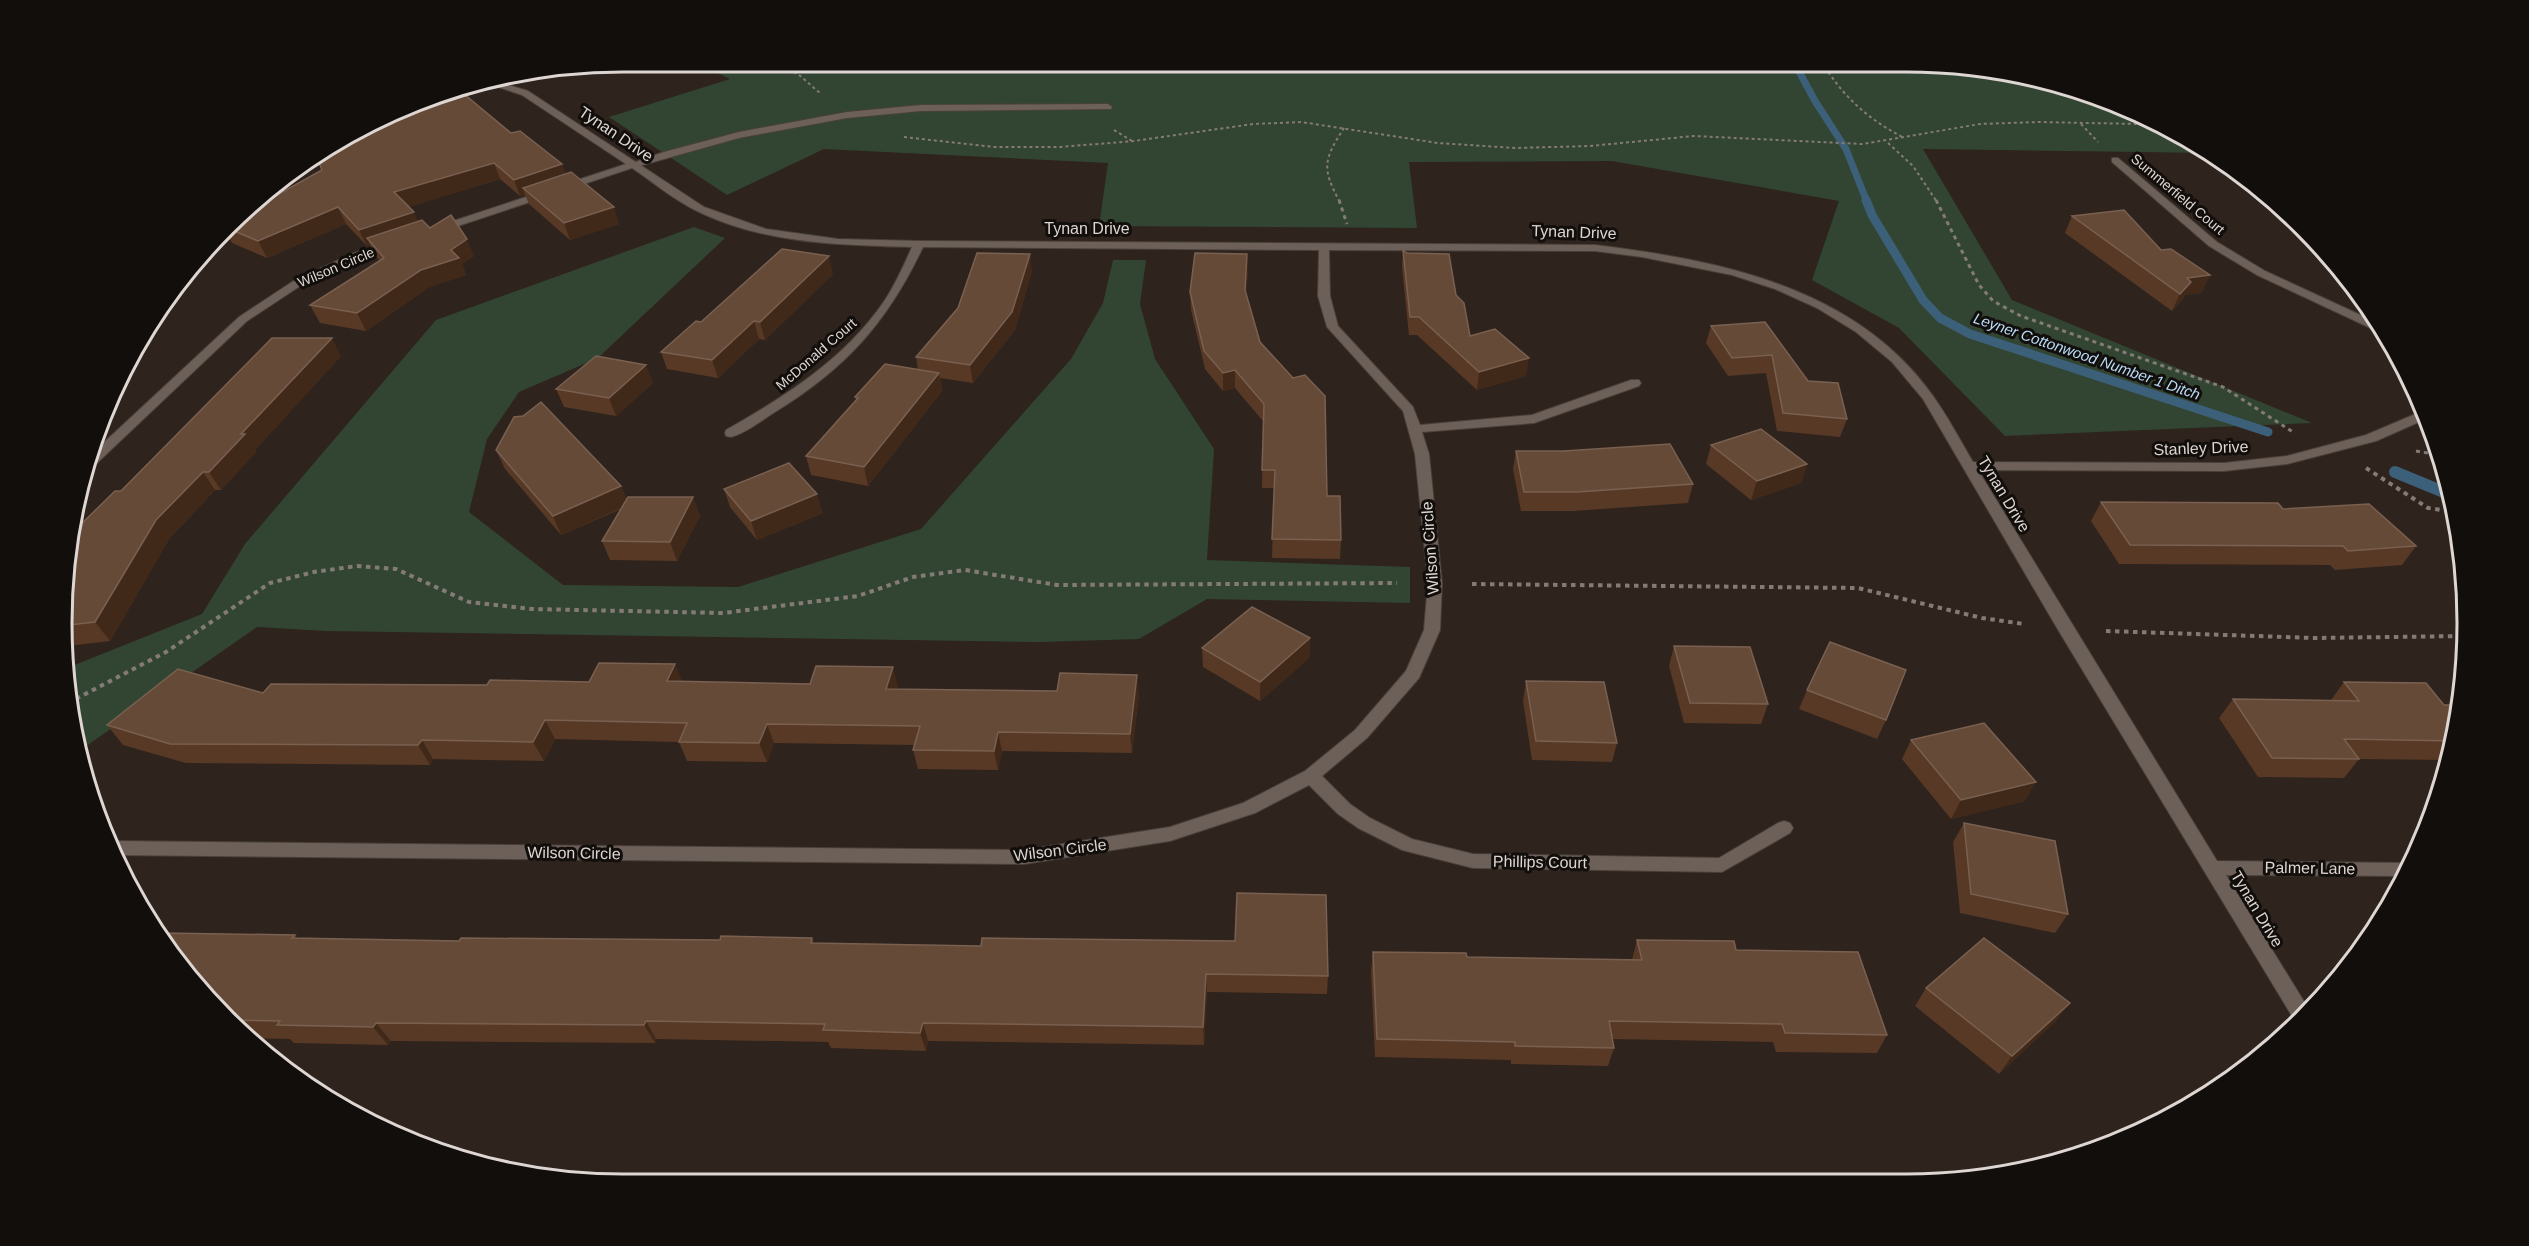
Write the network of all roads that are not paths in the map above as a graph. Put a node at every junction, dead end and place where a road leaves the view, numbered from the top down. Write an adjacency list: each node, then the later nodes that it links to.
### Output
1 (503, 86): 4 (street, Tynan Drive)
2 (1108, 107): 4 (street)
3 (2115, 160): 9 (street, Summerfield Court)
4 (632, 165): 5 (street); 7 (street, Tynan Drive)
5 (432, 231)
6 (399, 242): 15 (street, Wilson Circle)
7 (919, 244): 8 (street, Tynan Drive); 13 (street, McDonald Court)
8 (1324, 246): 12 (street, Wilson Circle); 17 (street, Tynan Drive)
9 (2368, 323)
10 (1635, 383): 12 (street)
11 (2417, 418): 17 (street, Stanley Drive)
12 (1415, 429): 18 (street, Wilson Circle)
13 (731, 433)
14 (104, 438): 15 (street)
15 (116, 438): 16 (street, Wilson Circle)
16 (99, 454)
17 (1968, 466): 21 (street, Tynan Drive)
18 (1311, 776): 19 (street, Phillips Court); 20 (street, Wilson Circle)
19 (1784, 828)
20 (120, 848)
21 (2213, 868): 22 (street, Palmer Lane); 23 (street, Tynan Drive)
22 (2399, 869)
23 (2299, 1010)

